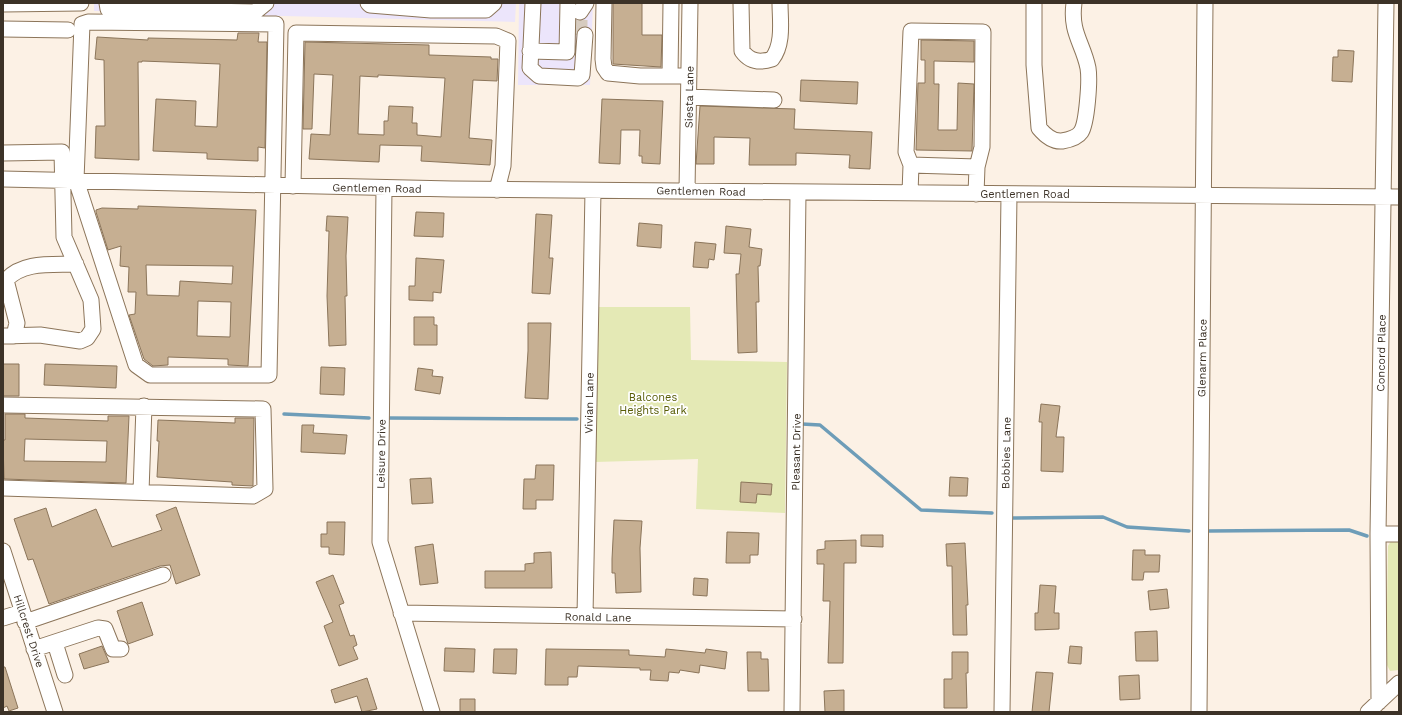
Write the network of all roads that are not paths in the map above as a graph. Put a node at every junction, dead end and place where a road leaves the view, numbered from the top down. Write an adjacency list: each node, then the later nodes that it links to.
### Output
1 (81, 3): 17 (street)
2 (107, 3): 3 (street)
3 (266, 3)
4 (368, 3): 5 (street)
5 (494, 3)
6 (533, 3): 21 (street)
7 (568, 3): 21 (street)
8 (604, 3): 22 (street)
9 (671, 3): 22 (street)
10 (690, 3): 23 (street, Siesta Lane)
11 (741, 3): 12 (street)
12 (780, 3)
13 (1034, 3): 14 (street)
14 (1074, 3)
15 (1205, 3): 41 (street, Glenarm Place)
16 (1386, 3): 42 (street, Concord Place)
17 (3, 4)
18 (3, 29): 19 (street)
19 (68, 30)
20 (584, 38): 21 (street)
21 (530, 51)
22 (670, 76): 23 (street)
23 (689, 76): 24 (street, Siesta Lane)
24 (688, 97): 25 (street); 36 (street, Siesta Lane)
25 (774, 100)
26 (3, 153): 30 (street)
27 (911, 165): 28 (street); 28 (street); 38 (street)
28 (977, 167): 39 (street)
29 (3, 179): 30 (street, Gentlemen Road)
30 (69, 180): 31 (street, Gentlemen Road); 31 (street); 31 (street); 43 (street)
31 (273, 185): 32 (street, Gentlemen Road)
32 (292, 186): 33 (street, Gentlemen Road); 34 (street)
33 (384, 188): 34 (street, Gentlemen Road); 53 (street, Leisure Drive)
34 (497, 190): 35 (street, Gentlemen Road)
35 (593, 191): 36 (street, Gentlemen Road); 54 (street, Vivian Lane)
36 (687, 191): 37 (street, Gentlemen Road)
37 (798, 192): 38 (street, Gentlemen Road); 57 (street, Pleasant Drive)
38 (910, 194): 39 (street, Gentlemen Road)
39 (976, 194): 40 (street, Gentlemen Road)
40 (1009, 194): 41 (street, Gentlemen Road); 67 (street, Bobbies Lane)
41 (1204, 195): 42 (street, Gentlemen Road); 68 (street, Glenarm Place)
42 (1392, 197): 49 (street, Concord Place)
43 (76, 264): 44 (street); 44 (street)
44 (8, 336)
45 (3, 405): 46 (street)
46 (144, 406): 48 (street); 48 (street)
47 (3, 488): 48 (street)
48 (141, 492)
49 (1378, 534): 50 (street); 63 (street, Concord Place)
50 (1399, 534)
51 (3, 551): 55 (street, Hillcrest Drive)
52 (163, 575): 55 (street)
53 (401, 613): 54 (street, Ronald Lane); 65 (street, Leisure Drive)
54 (585, 616): 57 (street, Ronald Lane)
55 (24, 617): 56 (street); 60 (street, Hillcrest Drive)
56 (3, 618)
57 (794, 619): 66 (street, Pleasant Drive)
58 (55, 643): 59 (street); 60 (street); 61 (street)
59 (121, 648)
60 (34, 649): 64 (street, Hillcrest Drive)
61 (65, 675)
62 (1399, 683): 63 (street)
63 (1373, 707)
64 (54, 712)
65 (432, 712)
66 (792, 712)
67 (1002, 712)
68 (1199, 712)

